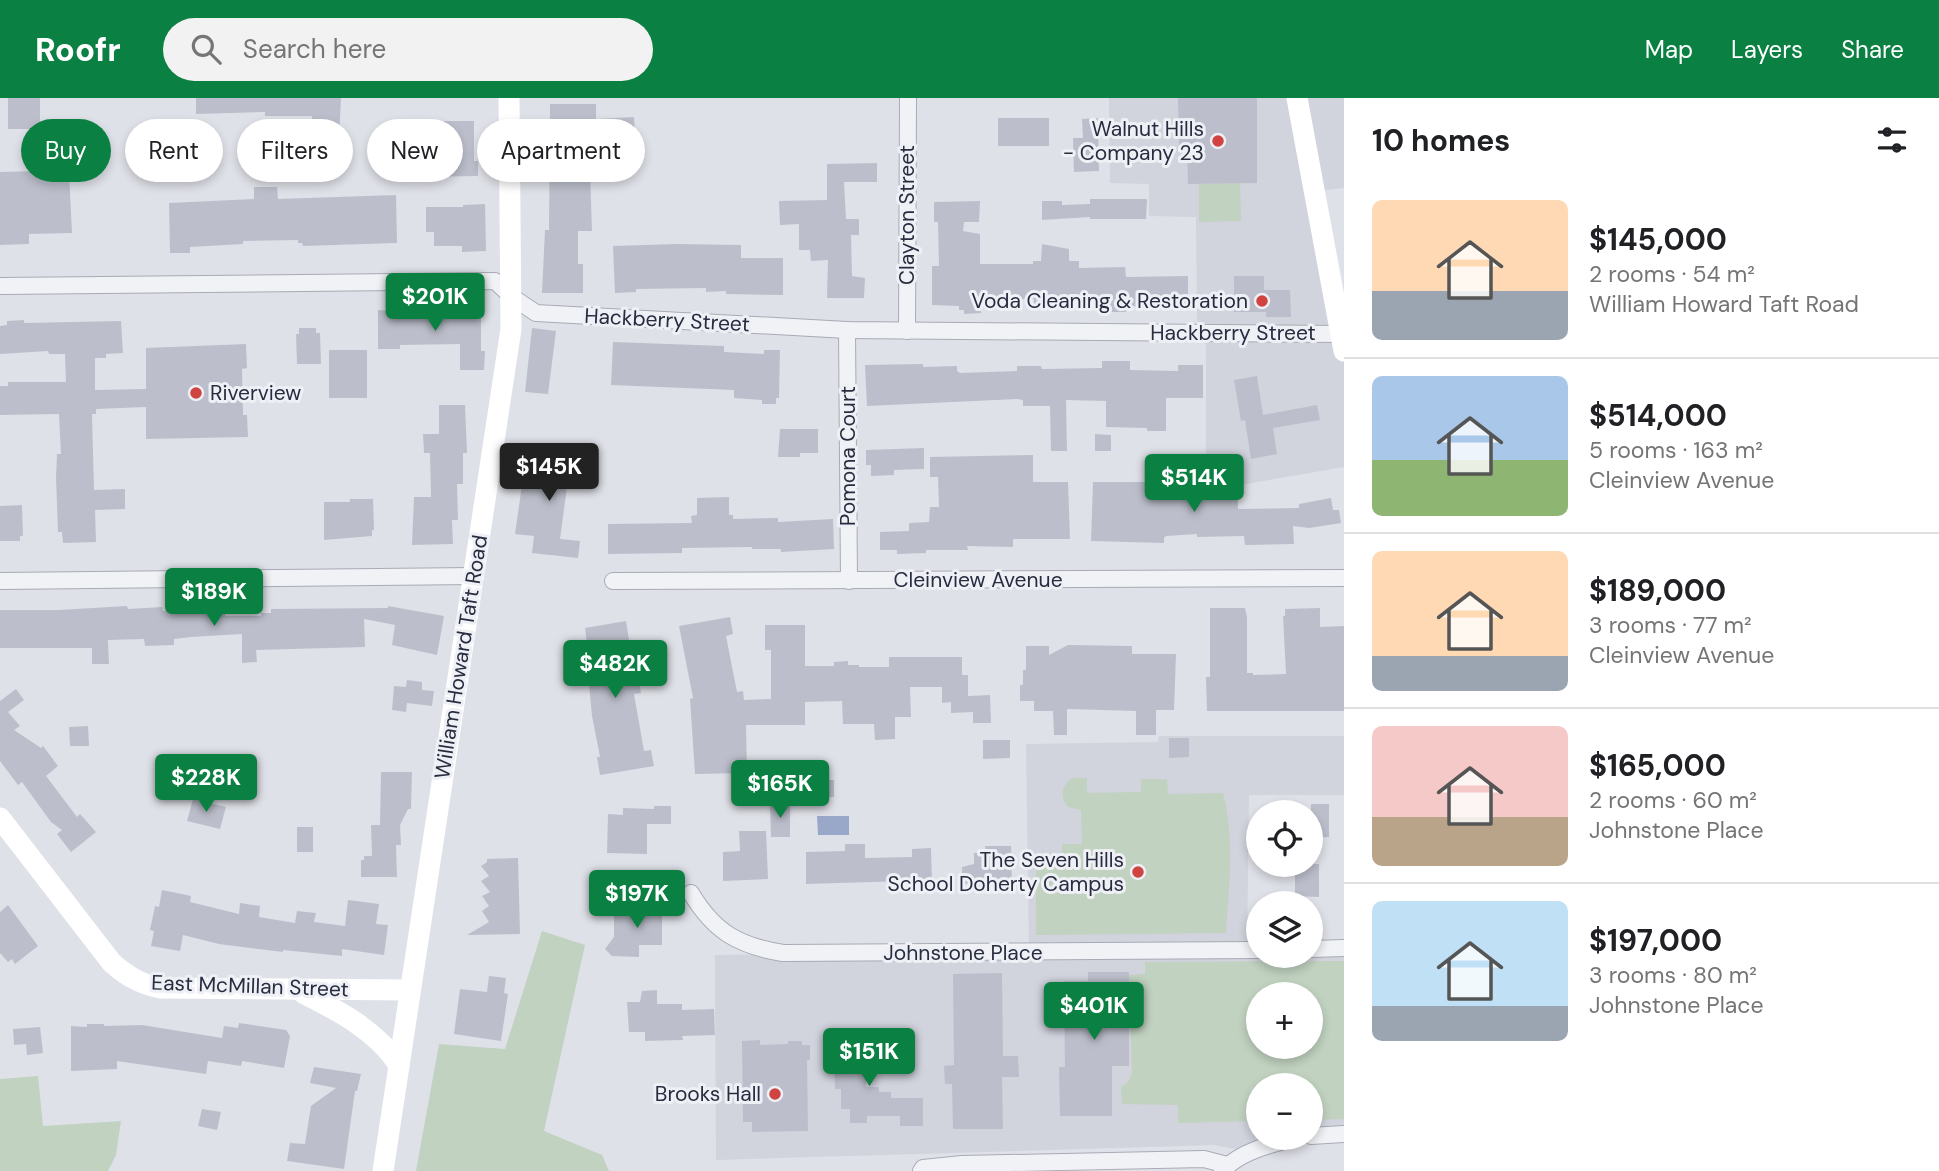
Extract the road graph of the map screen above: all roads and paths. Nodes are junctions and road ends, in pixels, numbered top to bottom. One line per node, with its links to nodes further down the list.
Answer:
1 (509, 98): 5 (street, William Howard Taft Road)
2 (908, 98): 7 (street, Clayton Street)
3 (1297, 98): 8 (street)
4 (0, 286): 5 (street, Hackberry Street)
5 (512, 297): 6 (street, Hackberry Street); 9 (street, William Howard Taft Road)
6 (847, 330): 7 (street, Hackberry Street); 13 (street, Pomona Court)
7 (907, 331): 8 (street, Hackberry Street)
8 (1343, 339)
9 (474, 576): 11 (street); 20 (street, William Howard Taft Road)
10 (1344, 578): 13 (street, Cleinview Avenue)
11 (0, 581)
12 (613, 581): 13 (street, Cleinview Avenue)
13 (849, 581)
14 (0, 818): 19 (street, East McMillan Street)
15 (691, 893): 18 (street, Johnstone Place)
16 (1344, 948): 17 (street)
17 (1323, 949)
18 (1246, 950)
19 (298, 990): 20 (street, East McMillan Street); 21 (street)
20 (410, 990): 21 (street, William Howard Taft Road)
21 (399, 1065): 26 (street, William Howard Taft Road)
22 (1344, 1134): 23 (street)
23 (1323, 1135)
24 (1258, 1150): 25 (street)
25 (1224, 1168): 27 (street)
26 (383, 1171)
27 (921, 1171)

